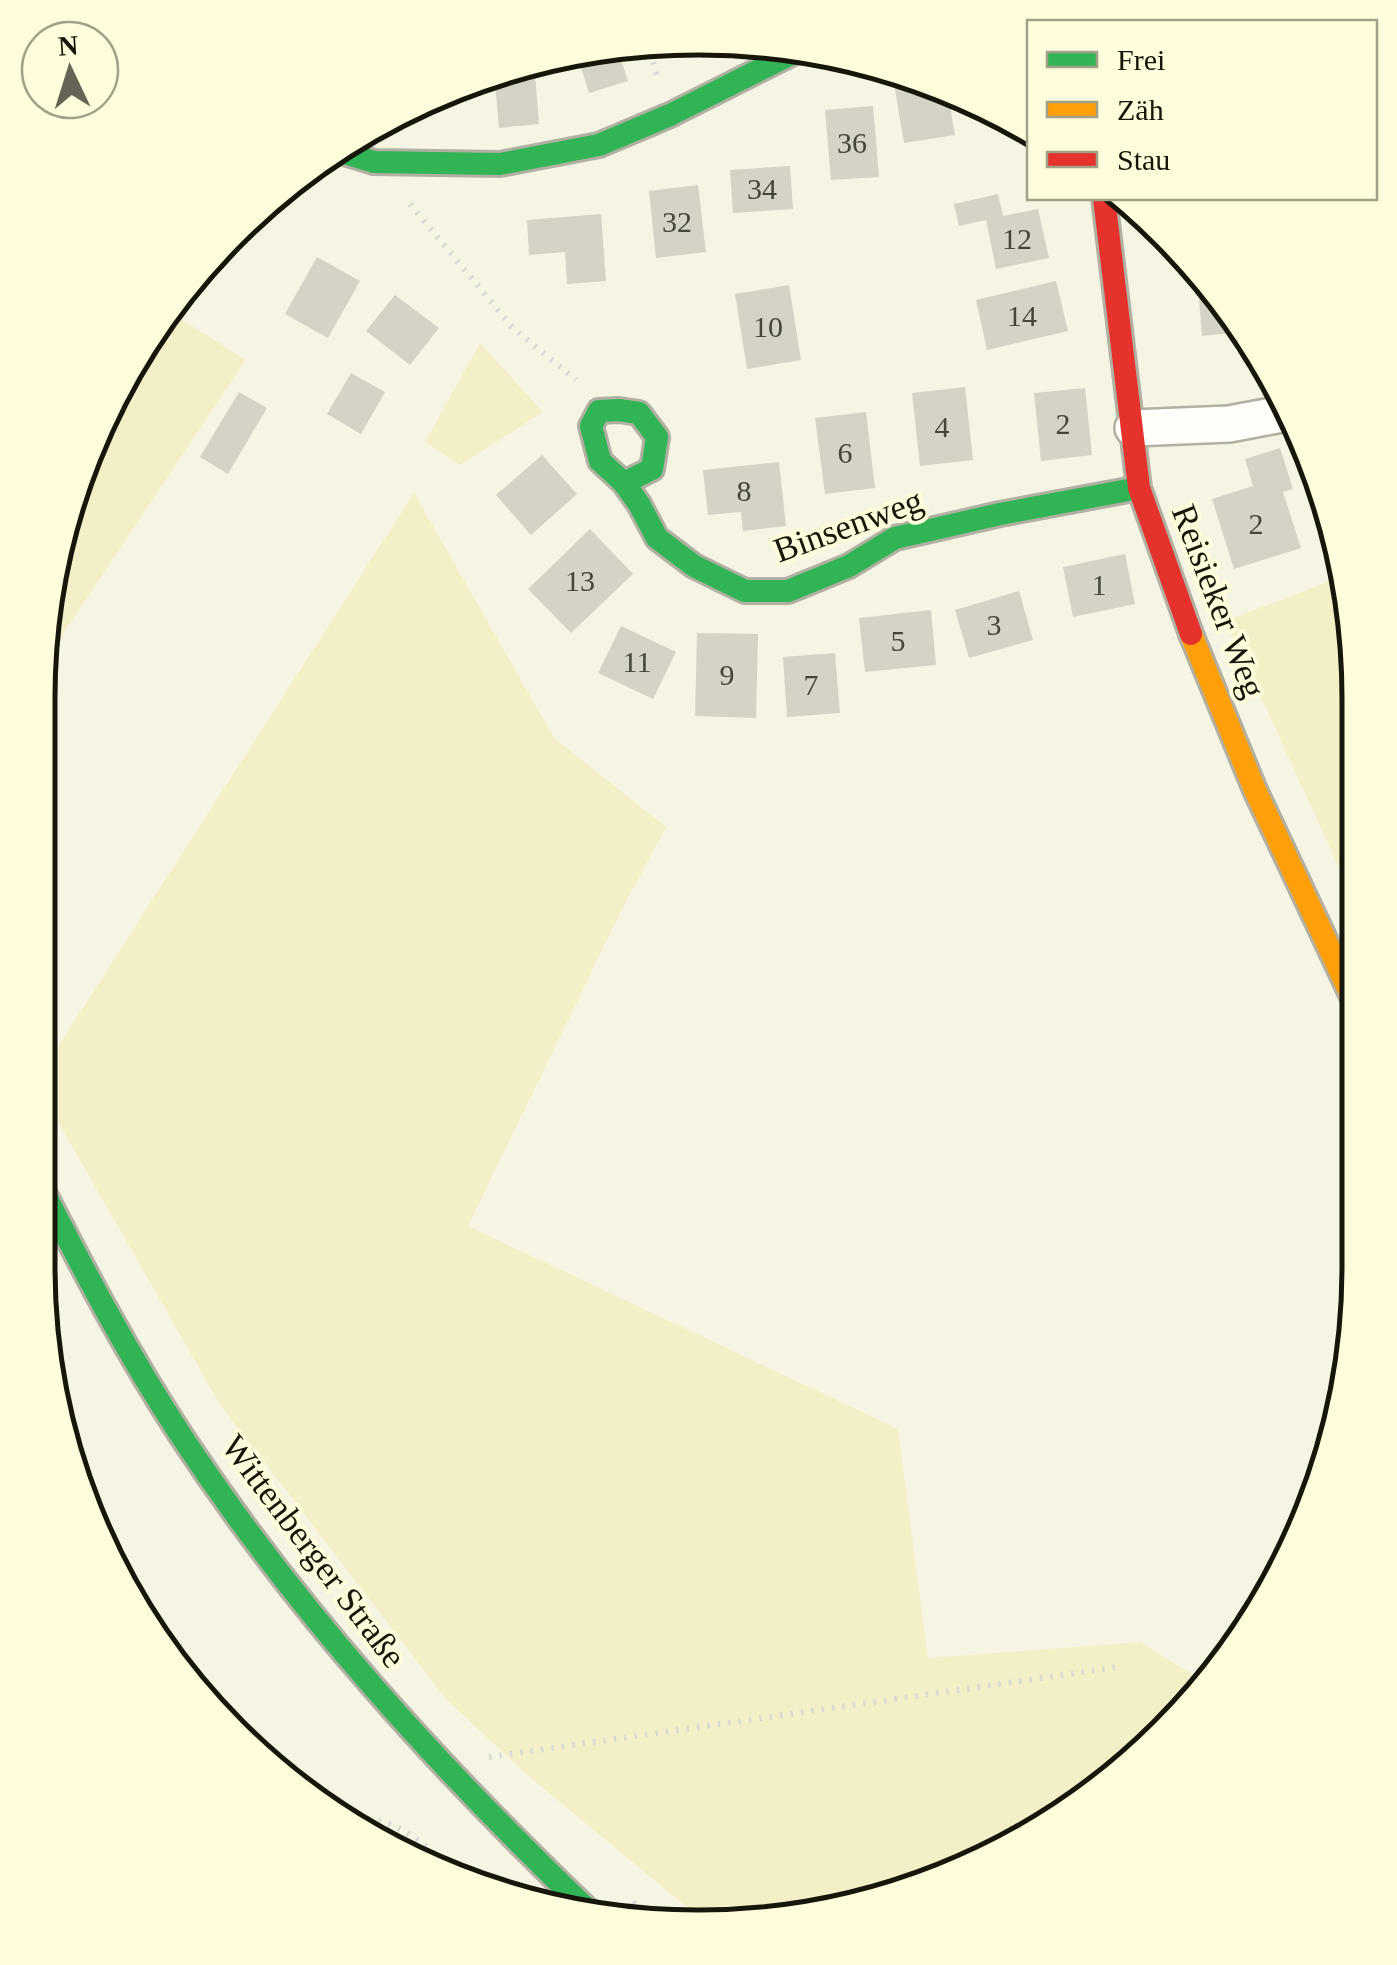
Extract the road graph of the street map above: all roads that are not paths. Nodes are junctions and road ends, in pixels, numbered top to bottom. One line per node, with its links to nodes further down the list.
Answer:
1 (778, 61): 2 (street)
2 (353, 156)
3 (1104, 200): 5 (street, Reisieker Weg)
4 (1276, 415): 5 (street)
5 (1133, 428): 7 (street, Reisieker Weg)
6 (624, 483): 6 (street, Binsenweg); 7 (street, Binsenweg)
7 (1139, 488): 8 (street, Reisieker Weg)
8 (1342, 975)
9 (55, 1214): 10 (street, Wittenberger Straße)
10 (575, 1898)

